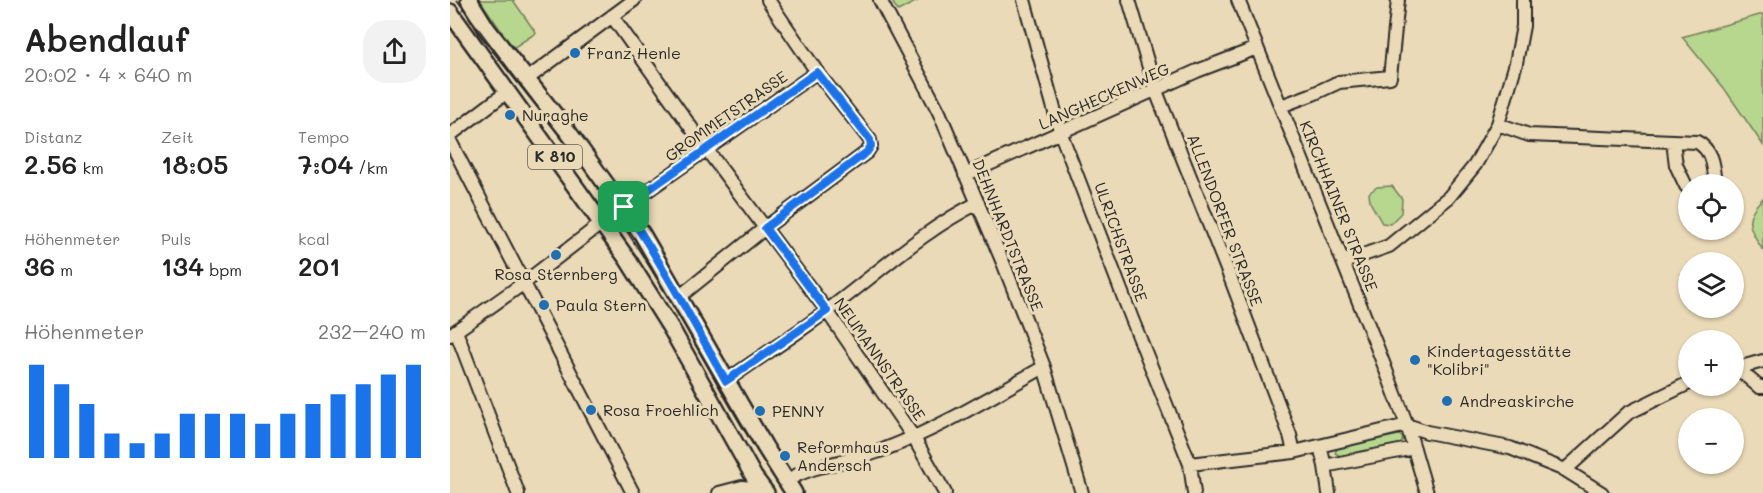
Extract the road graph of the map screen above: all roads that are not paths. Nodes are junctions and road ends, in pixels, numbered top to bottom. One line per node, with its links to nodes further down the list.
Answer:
1 (470, 0): 14 (main road, K 810)
2 (634, 0): 11 (street)
3 (768, 0): 13 (street)
4 (880, 0): 26 (street, DEHNHARDTSTRASSE)
5 (1024, 0): 19 (street, ULRICHSTRASSE)
6 (1129, 0): 15 (street, ALLENDORFER STRASSE)
7 (1238, 0): 12 (street, KIRCHHAINER STRASSE)
8 (1398, 0): 17 (street)
9 (1523, 0): 18 (street)
10 (450, 12): 16 (main road, K 810)
11 (612, 16): 14 (street); 23 (street, NEUMANNSTRASSE)
12 (1257, 48): 15 (street, LANGHECKENWEG); 17 (street, KIRCHHAINER STRASSE)
13 (817, 72): 23 (street, GROMMETSTRASSE); 30 (street)
14 (523, 74): 16 (main road); 28 (main road, K 810)
15 (1156, 91): 19 (street, LANGHECKENWEG); 47 (street, ALLENDORFER STRASSE)
16 (512, 98): 20 (street); 29 (main road, K 810)
17 (1281, 106): 31 (street, KIRCHHAINER STRASSE)
18 (1498, 124): 22 (street); 31 (street)
19 (1061, 134): 26 (street, LANGHECKENWEG); 49 (street, ULRICHSTRASSE)
20 (450, 135)
21 (450, 141): 32 (street)
22 (1673, 142): 24 (street); 25 (street)
23 (707, 150): 28 (street, GROMMETSTRASSE); 30 (street, NEUMANNSTRASSE)
24 (1680, 174)
25 (1714, 174)
26 (965, 175): 27 (street, DEHNHARDTSTRASSE)
27 (978, 203): 34 (street); 38 (street, DEHNHARDTSTRASSE)
28 (624, 207): 33 (main road, K 810)
29 (602, 223): 32 (street); 48 (main road, K 810)
30 (765, 228): 33 (street); 34 (street, NEUMANNSTRASSE)
31 (1343, 262): 43 (street, KIRCHHAINER STRASSE)
32 (524, 283): 35 (street); 56 (street)
33 (679, 297): 40 (main road, K 810)
34 (827, 311): 40 (street); 44 (street, NEUMANNSTRASSE)
35 (453, 333): 55 (street)
36 (1763, 361): 37 (street)
37 (1744, 366)
38 (1044, 367): 44 (street); 58 (street, DEHNHARDTSTRASSE)
39 (1744, 376): 41 (street)
40 (726, 381): 52 (main road, K 810)
41 (1763, 387)
42 (1678, 388): 51 (street)
43 (1407, 425): 45 (street); 46 (street, KIRCHHAINER STRASSE); 51 (street)
44 (914, 438): 52 (street); 57 (street, NEUMANNSTRASSE)
45 (1320, 446): 47 (street); 50 (street)
46 (1414, 448): 50 (street); 61 (street, KIRCHHAINER STRASSE)
47 (1294, 452): 49 (street)
48 (746, 463): 53 (street); 54 (main road, K 810)
49 (1190, 464): 59 (street, ULRICHSTRASSE)
50 (1325, 466): 60 (street)
51 (1565, 470): 62 (street)
52 (790, 487)
53 (726, 491): 54 (street)
54 (764, 491)
55 (518, 493)
56 (633, 493)
57 (945, 493)
58 (1082, 493)
59 (1194, 493)
60 (1329, 493)
61 (1427, 493)
62 (1602, 493)

